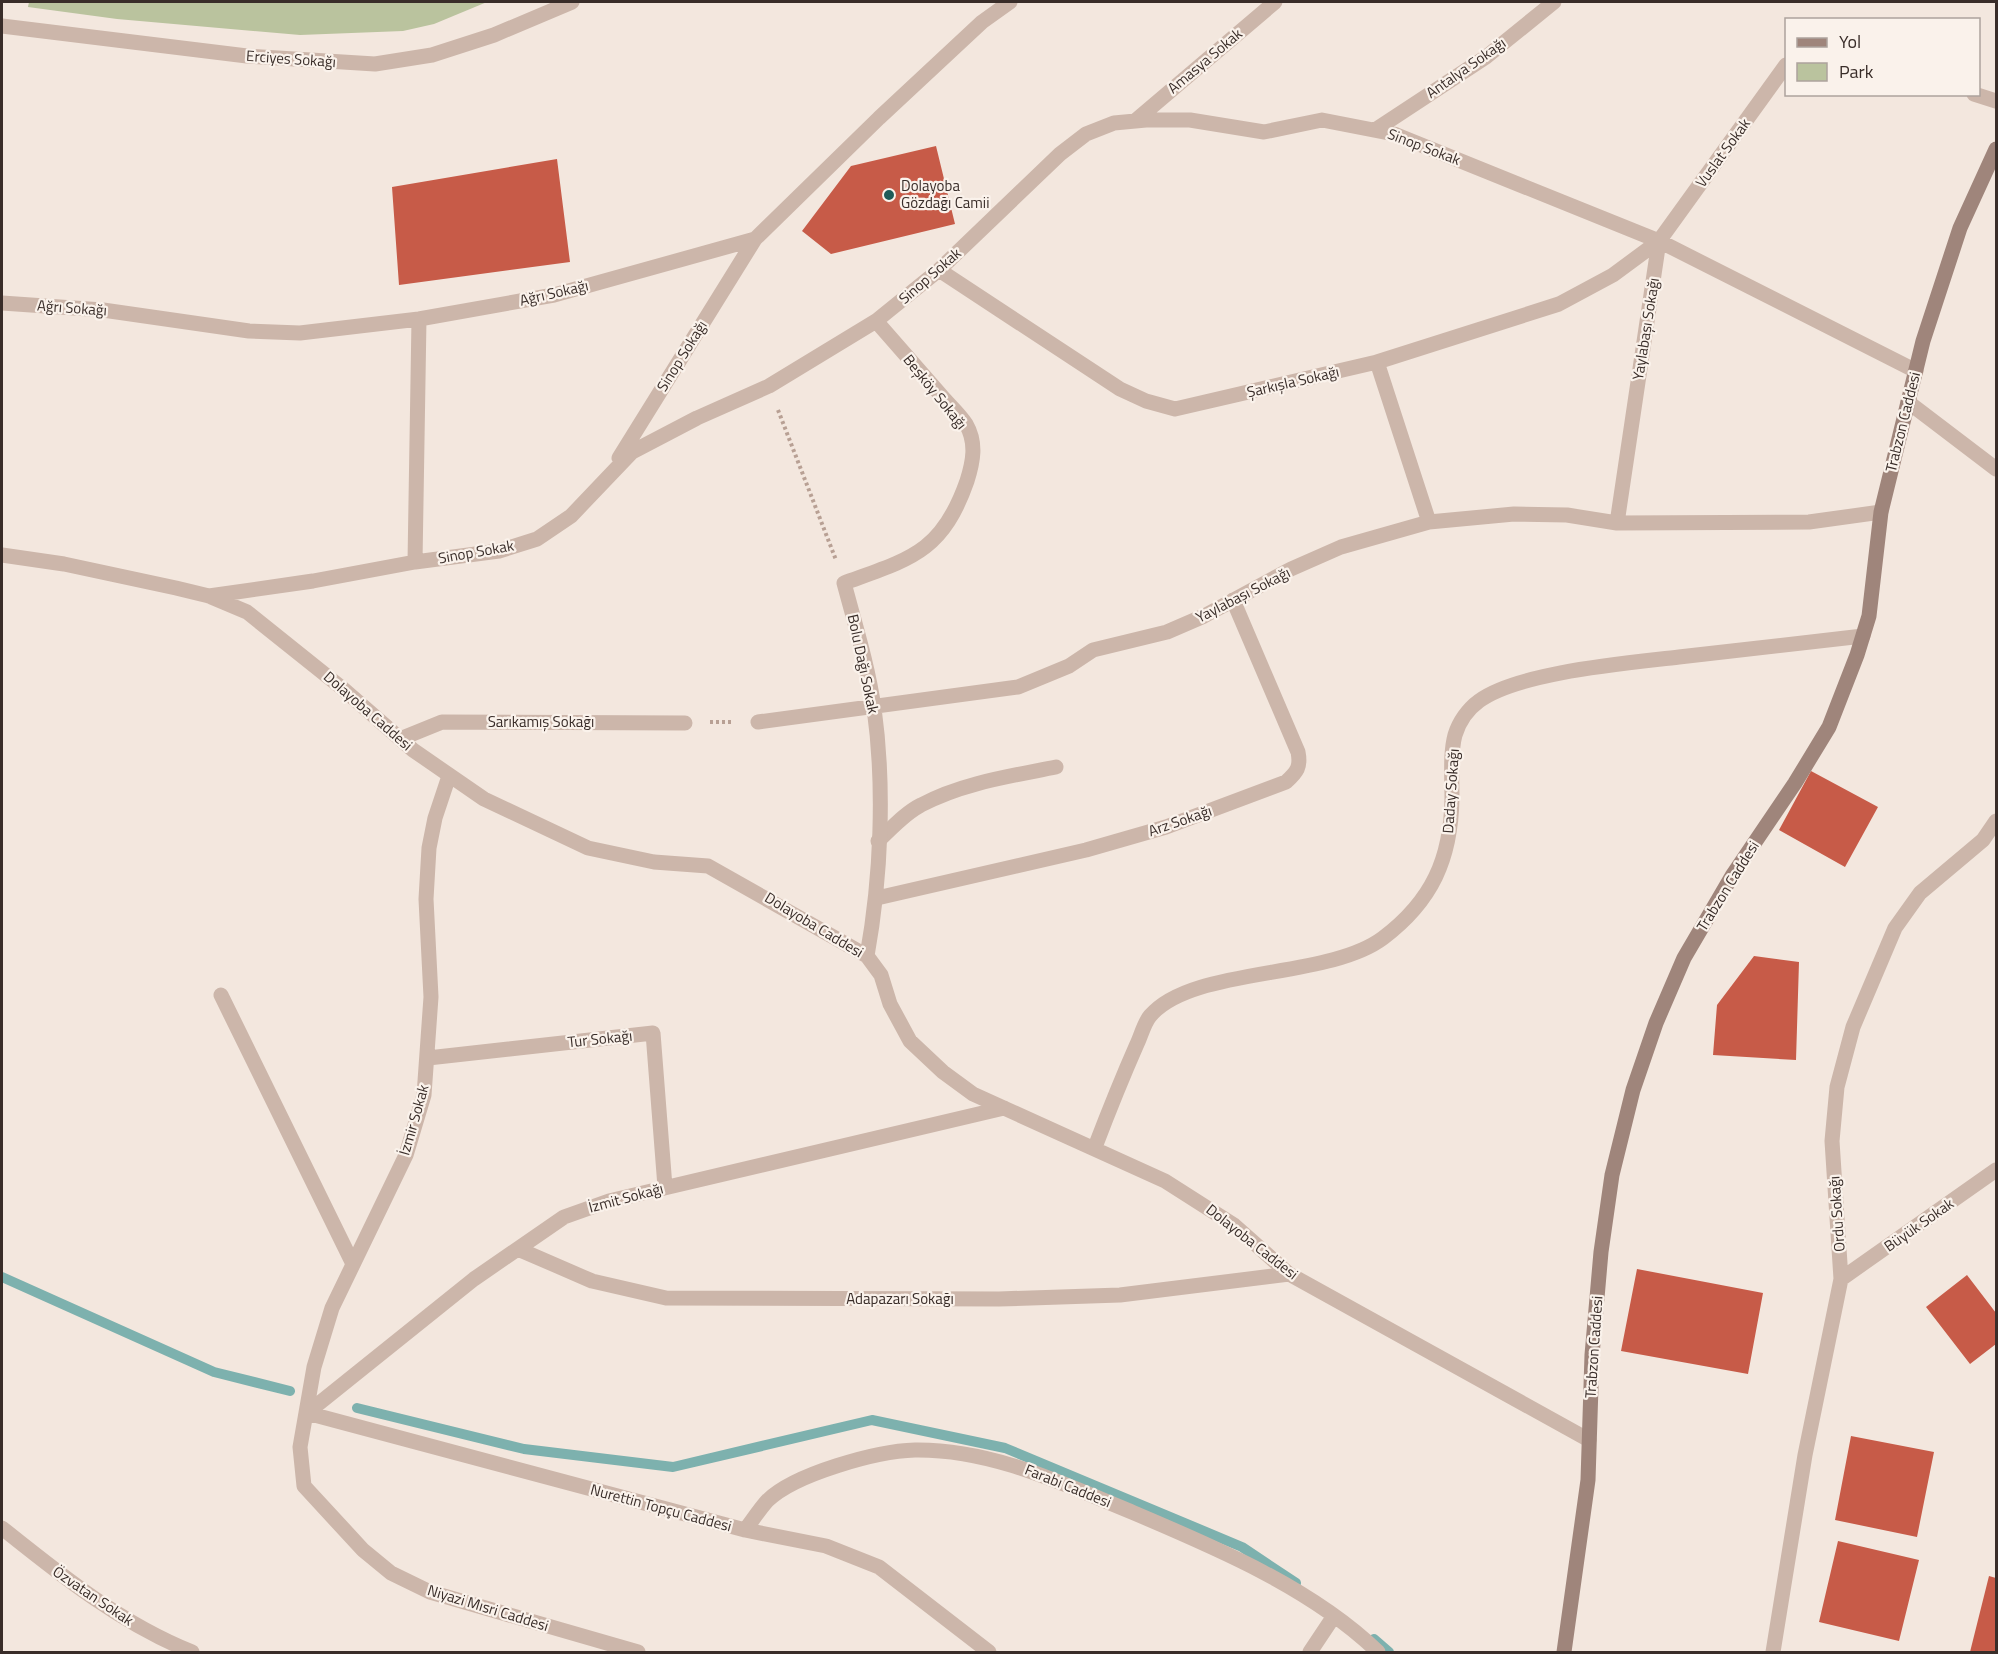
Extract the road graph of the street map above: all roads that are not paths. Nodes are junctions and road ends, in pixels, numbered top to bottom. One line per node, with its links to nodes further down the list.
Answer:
1 (572, 2): 5 (street, Erciyes Sokağı)
2 (1010, 2): 12 (street, Ağrı Sokağı)
3 (1275, 2): 9 (street, Amasya Sokak)
4 (1554, 2): 10 (street, Antalya Sokağı)
5 (2, 27)
6 (1785, 66): 13 (street, Vuslat Sokak)
7 (1980, 96): 8 (street)
8 (1996, 101)
9 (1135, 121): 10 (street, Sinop Sokak); 14 (street, Sinop Sokak)
10 (1376, 130): 13 (street, Sinop Sokak)
11 (1996, 148): 19 (street, Trabzon Caddesi)
12 (755, 239): 16 (street, Ağrı Sokağı); 22 (street, Sinop Sokağı)
13 (1659, 241): 18 (street, Şarkışla Sokağı); 19 (street, Sinop Sokak); 25 (street, Yaylabaşı Sokağı)
14 (939, 270): 17 (street, Sinop Sokak); 18 (street, Şarkışla Sokağı)
15 (2, 303): 16 (street, Ağrı Sokağı)
16 (419, 319): 27 (street)
17 (876, 321): 22 (street, Sinop Sokak); 28 (street, Beşköy Sokağı)
18 (1377, 362): 24 (street)
19 (1916, 371): 20 (street, Trabzon Caddesi)
20 (1908, 402): 21 (street); 23 (street, Trabzon Caddesi)
21 (1996, 469)
22 (609, 474): 27 (street, Sinop Sokak)
23 (1881, 512): 25 (street, Yaylabaşı Sokağı); 31 (street, Trabzon Caddesi)
24 (1429, 522): 25 (street, Yaylabaşı Sokağı); 30 (street, Yaylabaşı Sokağı)
25 (1617, 523)
26 (2, 555): 29 (street, Dolayoba Caddesi)
27 (415, 562): 29 (street, Sinop Sokak)
28 (844, 583): 32 (street, Bolu Dağı Sokak)
29 (209, 596): 35 (street, Dolayoba Caddesi)
30 (1233, 600): 32 (street, Yaylabaşı Sokağı); 41 (street, Arz Sokağı)
31 (1863, 636): 46 (street, Daday Sokağı); 54 (street, Trabzon Caddesi)
32 (874, 707): 33 (street, Yaylabaşı Sokağı); 39 (street, Bolu Dağı Sokak)
33 (758, 722)
34 (685, 723): 35 (street, Sarıkamış Sokağı)
35 (400, 739): 37 (street, Dolayoba Caddesi)
36 (1056, 767): 39 (street)
37 (449, 776): 42 (street, Dolayoba Caddesi); 44 (street, İzmir Sokak)
38 (1996, 821): 40 (street, Ordu Sokağı)
39 (878, 841): 41 (street, Bolu Dağı Sokak)
40 (1990, 841): 52 (street, Ordu Sokağı)
41 (877, 898): 42 (street, Bolu Dağı Sokak)
42 (867, 956): 45 (street, Dolayoba Caddesi)
43 (221, 995): 50 (street)
44 (428, 1058): 48 (street, Tur Sokağı); 50 (street, İzmir Sokak)
45 (1004, 1108): 46 (street, Dolayoba Caddesi); 48 (street, İzmit Sokağı)
46 (1095, 1147): 51 (street, Dolayoba Caddesi)
47 (1996, 1170): 52 (street, Büyük Sokak)
48 (665, 1187): 49 (street, İzmit Sokağı)
49 (518, 1249): 51 (street, Adapazarı Sokağı); 53 (street, İzmit Sokağı)
50 (352, 1262): 53 (street, İzmir Sokak)
51 (1289, 1274): 54 (street, Dolayoba Caddesi)
52 (1841, 1279): 64 (street, Ordu Sokağı)
53 (307, 1413): 55 (street, Nurettin Topçu Caddesi); 59 (street, Niyazi Mısri Caddesi)
54 (1589, 1440): 63 (street, Trabzon Caddesi)
55 (745, 1530): 57 (street, Farabi Caddesi); 60 (street, Nurettin Topçu Caddesi)
56 (3, 1531): 58 (street, Özvatan Sokak)
57 (1334, 1616): 61 (street); 62 (street, Farabi Caddesi)
58 (192, 1653)
59 (638, 1653)
60 (989, 1653)
61 (1310, 1653)
62 (1378, 1653)
63 (1564, 1653)
64 (1773, 1653)

